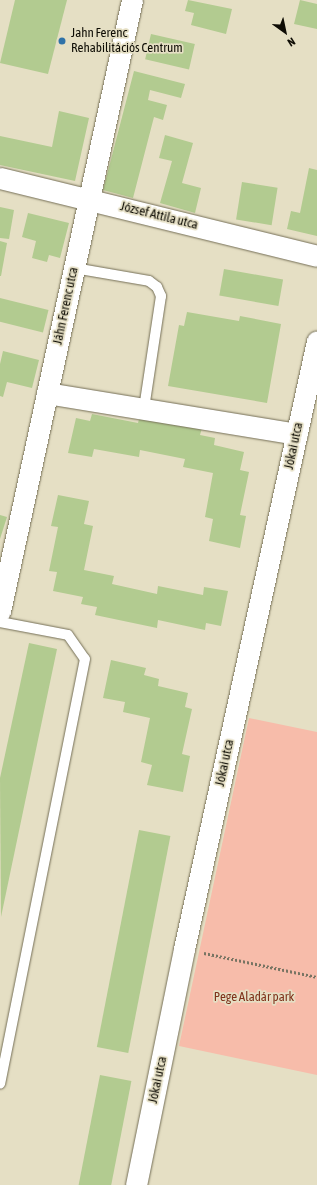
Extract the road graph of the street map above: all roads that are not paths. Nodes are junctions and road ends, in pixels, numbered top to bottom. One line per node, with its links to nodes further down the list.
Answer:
1 (132, 0): 3 (street, Jáhn Ferenc utca)
2 (0, 178): 3 (street, József Attila utca)
3 (88, 199): 4 (street, József Attila utca); 5 (street, Jáhn Ferenc utca)
4 (317, 256)
5 (74, 268): 7 (street, Jáhn Ferenc utca); 8 (lane)
6 (317, 341): 9 (street, Jókai utca)
7 (47, 393): 8 (street); 10 (street, Jáhn Ferenc utca)
8 (144, 409): 9 (street)
9 (297, 434): 13 (street, Jókai utca)
10 (0, 611)
11 (0, 622): 12 (lane)
12 (0, 1084)
13 (136, 1185)

